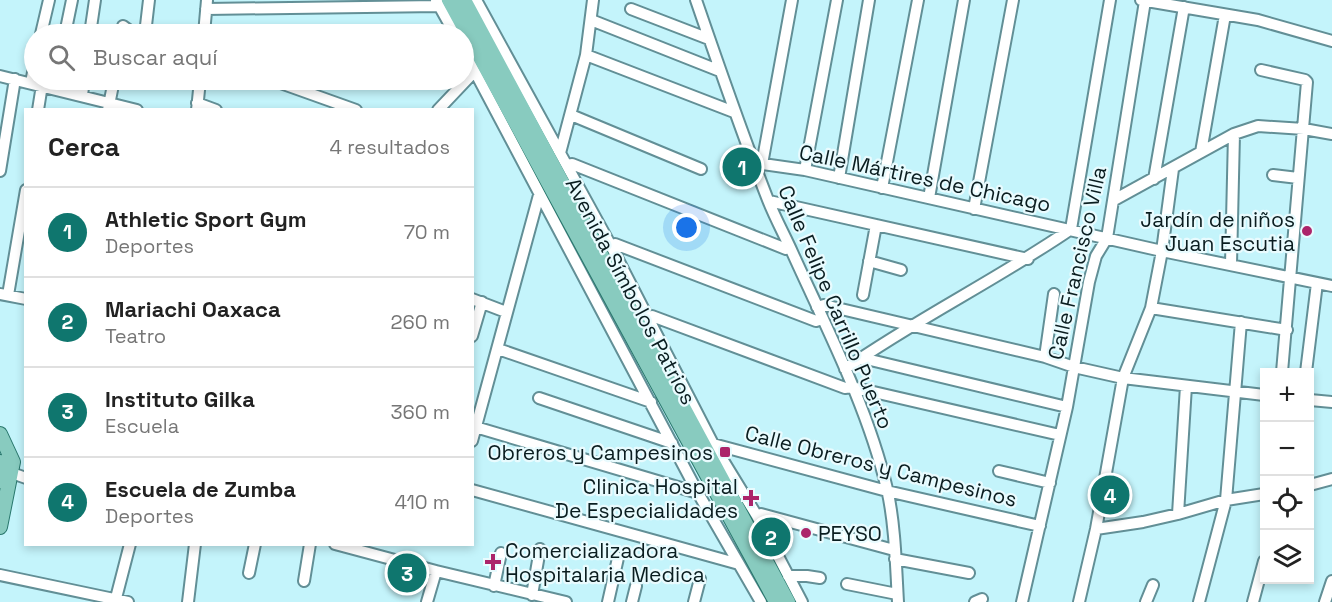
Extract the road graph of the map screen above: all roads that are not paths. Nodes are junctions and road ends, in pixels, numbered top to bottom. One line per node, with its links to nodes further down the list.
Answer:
1 (49, 0): 23 (street)
2 (72, 0): 24 (street)
3 (95, 0): 25 (street)
4 (148, 0): 26 (street)
5 (464, 0): 178 (main road, Avenida Símbolos Patrios)
6 (476, 0): 59 (street, Avenida Símbolos Patrios)
7 (593, 0): 22 (street)
8 (696, 0): 30 (street, Calle Felipe Carrillo Puerto)
9 (792, 0): 60 (street)
10 (837, 0): 64 (street)
11 (869, 0): 67 (street)
12 (918, 0): 70 (street)
13 (964, 0): 72 (street)
14 (1013, 0): 76 (street)
15 (1110, 0): 78 (street)
16 (1143, 0): 19 (street); 75 (street, Calle Francisco Villa)
17 (442, 2): 18 (street); 28 (street); 29 (main road, Avenida Símbolos Patrios)
18 (206, 4): 27 (street)
19 (1179, 4): 21 (street); 69 (street)
20 (631, 9): 30 (street)
21 (1225, 15): 31 (street); 58 (street)
22 (591, 20): 32 (street); 35 (street)
23 (43, 24)
24 (67, 24)
25 (91, 24)
26 (147, 24)
27 (205, 24)
28 (451, 24)
29 (454, 24)
30 (709, 39): 35 (street, Calle Felipe Carrillo Puerto)
31 (1330, 39)
32 (586, 55): 53 (street); 54 (street)
33 (474, 59): 177 (main road, Avenida Símbolos Patrios)
34 (1261, 70): 55 (street)
35 (720, 71): 53 (street, Calle Felipe Carrillo Puerto)
36 (0, 76): 37 (street)
37 (15, 79): 38 (street); 65 (street)
38 (24, 81)
39 (474, 85): 71 (street, Avenida Símbolos Patrios)
40 (37, 90): 50 (street)
41 (70, 90): 47 (street)
42 (83, 90): 47 (street)
43 (112, 90): 48 (street)
44 (199, 90): 49 (street)
45 (300, 90): 51 (street)
46 (455, 90): 52 (street)
47 (82, 95): 48 (street)
48 (109, 106)
49 (197, 106)
50 (38, 108)
51 (350, 108)
52 (440, 108)
53 (734, 112): 60 (street, Calle Felipe Carrillo Puerto)
54 (571, 115): 59 (street); 63 (street)
55 (1304, 129): 56 (street); 57 (street); 68 (street)
56 (1234, 134): 58 (street); 85 (street)
57 (1332, 134)
58 (1201, 152): 62 (street)
59 (560, 153): 61 (street, Avenida Símbolos Patrios)
60 (759, 164): 64 (street, Calle Mártires de Chicago); 74 (street, Calle Felipe Carrillo Puerto)
61 (567, 166): 80 (street, Avenida Símbolos Patrios); 81 (street)
62 (1173, 168): 69 (street); 82 (street)
63 (701, 169)
64 (805, 170): 67 (street, Calle Mártires de Chicago)
65 (0, 171)
66 (1273, 175): 68 (street)
67 (838, 178): 70 (street, Calle Mártires de Chicago)
68 (1298, 178): 87 (street)
69 (1154, 179): 75 (street)
70 (882, 188): 72 (street, Calle Mártires de Chicago)
71 (539, 195): 97 (street); 118 (street, Avenida Símbolos Patrios)
72 (929, 198): 76 (street, Calle Mártires de Chicago)
73 (24, 200): 91 (street)
74 (769, 201): 77 (street); 81 (street, Calle Felipe Carrillo Puerto)
75 (1114, 201): 79 (street, Calle Francisco Villa)
76 (974, 209): 78 (street, Calle Mártires de Chicago)
77 (876, 225): 83 (street); 84 (street)
78 (1071, 229): 79 (street, Calle Mártires de Chicago); 83 (street)
79 (1107, 238): 82 (street, Calle Mártires de Chicago); 107 (street, Calle Francisco Villa)
80 (611, 246): 98 (street, Avenida Símbolos Patrios); 99 (street)
81 (790, 248): 95 (street, Calle Felipe Carrillo Puerto)
82 (1162, 251): 85 (street, Calle Mártires de Chicago); 96 (street)
83 (1028, 259): 102 (street)
84 (869, 261): 86 (street); 92 (street)
85 (1231, 264): 87 (street, Calle Mártires de Chicago)
86 (901, 270)
87 (1291, 278): 88 (street, Calle Mártires de Chicago); 103 (street)
88 (1317, 283): 89 (street, Calle Mártires de Chicago); 109 (street)
89 (1332, 286)
90 (1054, 294): 105 (street)
91 (4, 295): 93 (street)
92 (862, 295)
93 (24, 299)
94 (477, 300): 97 (street); 100 (street)
95 (817, 307): 99 (street, Calle Felipe Carrillo Puerto); 102 (street)
96 (1151, 308): 101 (street); 111 (street)
97 (506, 312): 104 (street)
98 (648, 318): 113 (street); 125 (street, Avenida Símbolos Patrios)
99 (822, 319): 110 (street, Calle Felipe Carrillo Puerto)
100 (474, 322)
101 (1241, 322): 103 (street); 114 (street)
102 (911, 327): 105 (street); 106 (street)
103 (1287, 330): 108 (street)
104 (498, 349): 118 (street); 121 (street)
105 (1045, 357): 107 (street)
106 (862, 358): 110 (street); 120 (street)
107 (1074, 367): 111 (street); 120 (street, Calle Francisco Villa)
108 (1282, 368)
109 (1306, 368)
110 (845, 369): 113 (street, Calle Felipe Carrillo Puerto)
111 (1124, 378): 112 (street); 141 (street)
112 (1186, 386): 114 (street); 137 (street)
113 (852, 387): 123 (street); 133 (street, Calle Felipe Carrillo Puerto)
114 (1234, 391): 115 (street); 136 (street)
115 (1260, 394)
116 (539, 398): 124 (street)
117 (1314, 400): 119 (street)
118 (651, 402): 124 (street, Avenida Símbolos Patrios)
119 (1332, 402)
120 (1067, 407): 123 (street, Calle Francisco Villa)
121 (474, 427): 134 (street)
122 (0, 434): 126 (main road)
123 (1060, 435): 130 (street, Calle Francisco Villa)
124 (672, 443): 134 (street, Avenida Símbolos Patrios)
125 (713, 444): 133 (street, Calle Obreros y Campesinos); 138 (street, Avenida Símbolos Patrios)
126 (6, 468): 128 (street); 139 (main road)
127 (999, 471): 130 (street)
128 (24, 477)
129 (1332, 479): 131 (street)
130 (1050, 483): 140 (street, Calle Francisco Villa)
131 (1314, 484)
132 (474, 491): 151 (street)
133 (887, 491): 140 (street, Calle Obreros y Campesinos); 149 (street, Calle Felipe Carrillo Puerto)
134 (698, 493): 151 (street, Avenida Símbolos Patrios)
135 (1260, 495): 136 (street)
136 (1226, 500): 137 (street); 183 (street)
137 (1178, 514): 141 (street)
138 (757, 516): 149 (street); 156 (street, Avenida Símbolos Patrios)
139 (0, 526)
140 (1040, 526): 180 (street, Calle Francisco Villa)
141 (1096, 529): 181 (street)
142 (129, 546): 168 (street)
143 (195, 546): 170 (street)
144 (255, 546): 153 (street)
145 (310, 546): 160 (street)
146 (342, 546): 152 (street)
147 (540, 549): 166 (street)
148 (501, 553): 164 (street)
149 (895, 554): 154 (street); 167 (street, Calle Felipe Carrillo Puerto)
150 (618, 558): 173 (street)
151 (739, 564): 176 (street, Avenida Símbolos Patrios)
152 (436, 572): 164 (street); 171 (street)
153 (249, 573)
154 (969, 573)
155 (0, 575): 168 (street)
156 (788, 576): 158 (street); 179 (street, Avenida Símbolos Patrios)
157 (1260, 576): 184 (street)
158 (820, 578)
159 (700, 579): 175 (street)
160 (304, 581)
161 (1332, 581): 185 (street)
162 (848, 584): 167 (street)
163 (1152, 585): 182 (street)
164 (494, 586): 166 (street)
165 (636, 586): 174 (street)
166 (532, 595): 172 (street)
167 (897, 598)
168 (115, 601): 169 (street)
169 (128, 602)
170 (188, 602)
171 (427, 602)
172 (566, 602)
173 (608, 602)
174 (632, 602)
175 (694, 602)
176 (761, 602)
177 (776, 602)
178 (788, 602)
179 (802, 602)
180 (1022, 602)
181 (1079, 602)
182 (1146, 602)
183 (1199, 602)
184 (1253, 602)
185 (1325, 602)

